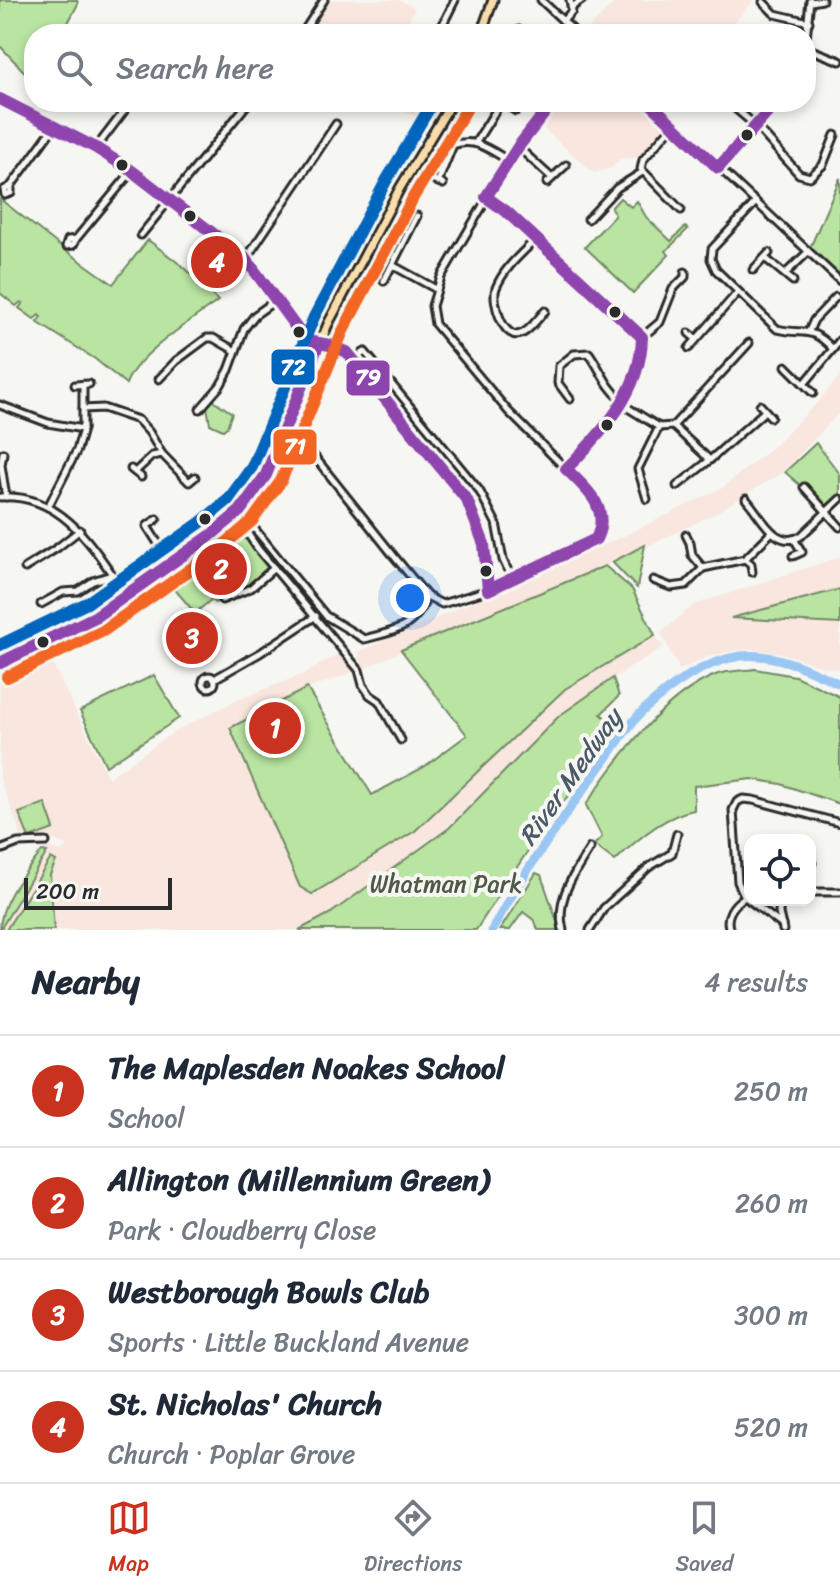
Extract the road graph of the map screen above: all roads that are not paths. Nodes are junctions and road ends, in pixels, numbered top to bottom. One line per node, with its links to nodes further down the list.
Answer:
1 (324, 0): 13 (street)
2 (455, 0): 14 (street)
3 (493, 0): 15 (main road)
4 (541, 0): 11 (street)
5 (570, 0): 10 (street)
6 (582, 0): 10 (street)
7 (822, 0): 8 (street)
8 (811, 1): 12 (street)
9 (763, 2): 12 (street)
10 (572, 7): 11 (street)
11 (563, 21): 16 (street)
12 (809, 22)
13 (308, 24)
14 (443, 24)
15 (485, 24)
16 (566, 24)
17 (816, 52): 18 (street)
18 (840, 61)
19 (0, 99): 20 (street)
20 (24, 111)
21 (25, 112): 33 (street)
22 (123, 112): 37 (street)
23 (241, 112): 46 (street)
24 (446, 112): 73 (main road)
25 (495, 112): 35 (street)
26 (545, 112): 36 (street)
27 (659, 112): 31 (street)
28 (740, 112): 32 (street)
29 (768, 112): 32 (street)
30 (336, 124): 55 (street)
31 (673, 125): 40 (street); 42 (street)
32 (756, 126): 34 (street); 40 (street)
33 (54, 127): 37 (street); 44 (street)
34 (835, 135)
35 (476, 142): 38 (street); 43 (street)
36 (518, 147): 38 (street); 39 (street)
37 (96, 148): 41 (street)
38 (509, 161): 45 (street)
39 (566, 165)
40 (718, 168): 47 (street)
41 (132, 171): 46 (street); 52 (street)
42 (641, 173): 48 (street); 50 (street)
43 (438, 182)
44 (11, 186)
45 (486, 197): 53 (street); 63 (street)
46 (169, 199): 51 (street); 55 (street)
47 (756, 202): 54 (street); 64 (street)
48 (681, 210)
49 (417, 216): 56 (street)
50 (588, 219)
51 (141, 235)
52 (76, 239)
53 (536, 239): 67 (street); 70 (street)
54 (808, 252): 59 (street); 62 (street)
55 (246, 259): 66 (street)
56 (392, 265): 60 (street); 63 (street)
57 (753, 270): 59 (street)
58 (685, 272): 70 (street)
59 (785, 274): 61 (street)
60 (384, 281)
61 (793, 281)
62 (840, 281)
63 (436, 289): 103 (street)
64 (738, 292): 68 (street); 71 (street)
65 (836, 297): 68 (street)
66 (276, 300): 73 (street); 77 (street)
67 (545, 310)
68 (809, 331): 76 (street)
69 (689, 333): 71 (street)
70 (642, 337): 87 (street)
71 (696, 339): 75 (street)
72 (840, 340): 76 (street)
73 (319, 343): 79 (street); 93 (main road)
74 (749, 343): 78 (street)
75 (689, 348)
76 (833, 349): 83 (street)
77 (234, 350): 82 (street); 91 (street)
78 (736, 356): 80 (street); 95 (street)
79 (353, 359): 129 (street); 133 (street)
80 (742, 362)
81 (786, 366): 83 (street)
82 (159, 379)
83 (805, 383): 85 (street)
84 (75, 385): 90 (street)
85 (813, 393)
86 (570, 399): 87 (street)
87 (621, 402): 96 (street); 103 (street)
88 (0, 405): 97 (street)
89 (760, 405): 92 (street)
90 (83, 409): 97 (street); 101 (street)
91 (200, 409)
92 (765, 411): 94 (street); 102 (street)
93 (292, 415): 98 (street); 99 (main road)
94 (771, 417)
95 (673, 426): 96 (street); 102 (street)
96 (659, 427): 109 (street)
97 (83, 429): 112 (street)
98 (306, 446): 99 (street); 136 (street)
99 (279, 447): 114 (main road)
100 (3, 453): 108 (street)
101 (162, 454): 104 (street); 105 (street)
102 (710, 460): 106 (street)
103 (566, 469): 129 (street)
104 (141, 477)
105 (195, 477)
106 (677, 486)
107 (804, 487): 113 (street)
108 (3, 497): 112 (street)
109 (647, 499)
110 (746, 499): 118 (street)
111 (840, 499): 113 (street)
112 (48, 507): 117 (street)
113 (826, 511): 116 (street); 120 (street)
114 (237, 513): 123 (main road); 125 (street); 136 (street)
115 (157, 519): 123 (street)
116 (840, 527)
117 (80, 530): 124 (street); 128 (street)
118 (772, 532): 120 (street); 122 (street)
119 (686, 535): 126 (street)
120 (794, 539): 121 (street)
121 (793, 556)
122 (745, 559): 126 (street); 127 (street)
123 (171, 564): 135 (main road)
124 (25, 568)
125 (274, 568): 132 (street); 138 (street)
126 (703, 568): 131 (street)
127 (752, 572)
128 (112, 575): 135 (street); 137 (street)
129 (512, 579): 133 (street)
130 (653, 580): 131 (street)
131 (661, 583): 134 (street)
132 (226, 590)
133 (488, 590): 136 (street)
134 (659, 591)
135 (126, 595): 139 (main road)
136 (427, 596)
137 (41, 604)
138 (316, 616): 140 (street); 141 (street)
139 (0, 663)
140 (216, 678)
141 (401, 740)
142 (840, 823): 147 (street)
143 (677, 834): 155 (street)
144 (46, 842): 146 (street)
145 (590, 848): 154 (street)
146 (0, 850)
147 (744, 891)
148 (816, 892): 149 (street)
149 (840, 892)
150 (744, 898): 156 (street)
151 (759, 906): 153 (street)
152 (779, 906): 153 (street)
153 (783, 927)
154 (563, 930)
155 (590, 930)
156 (730, 930)

